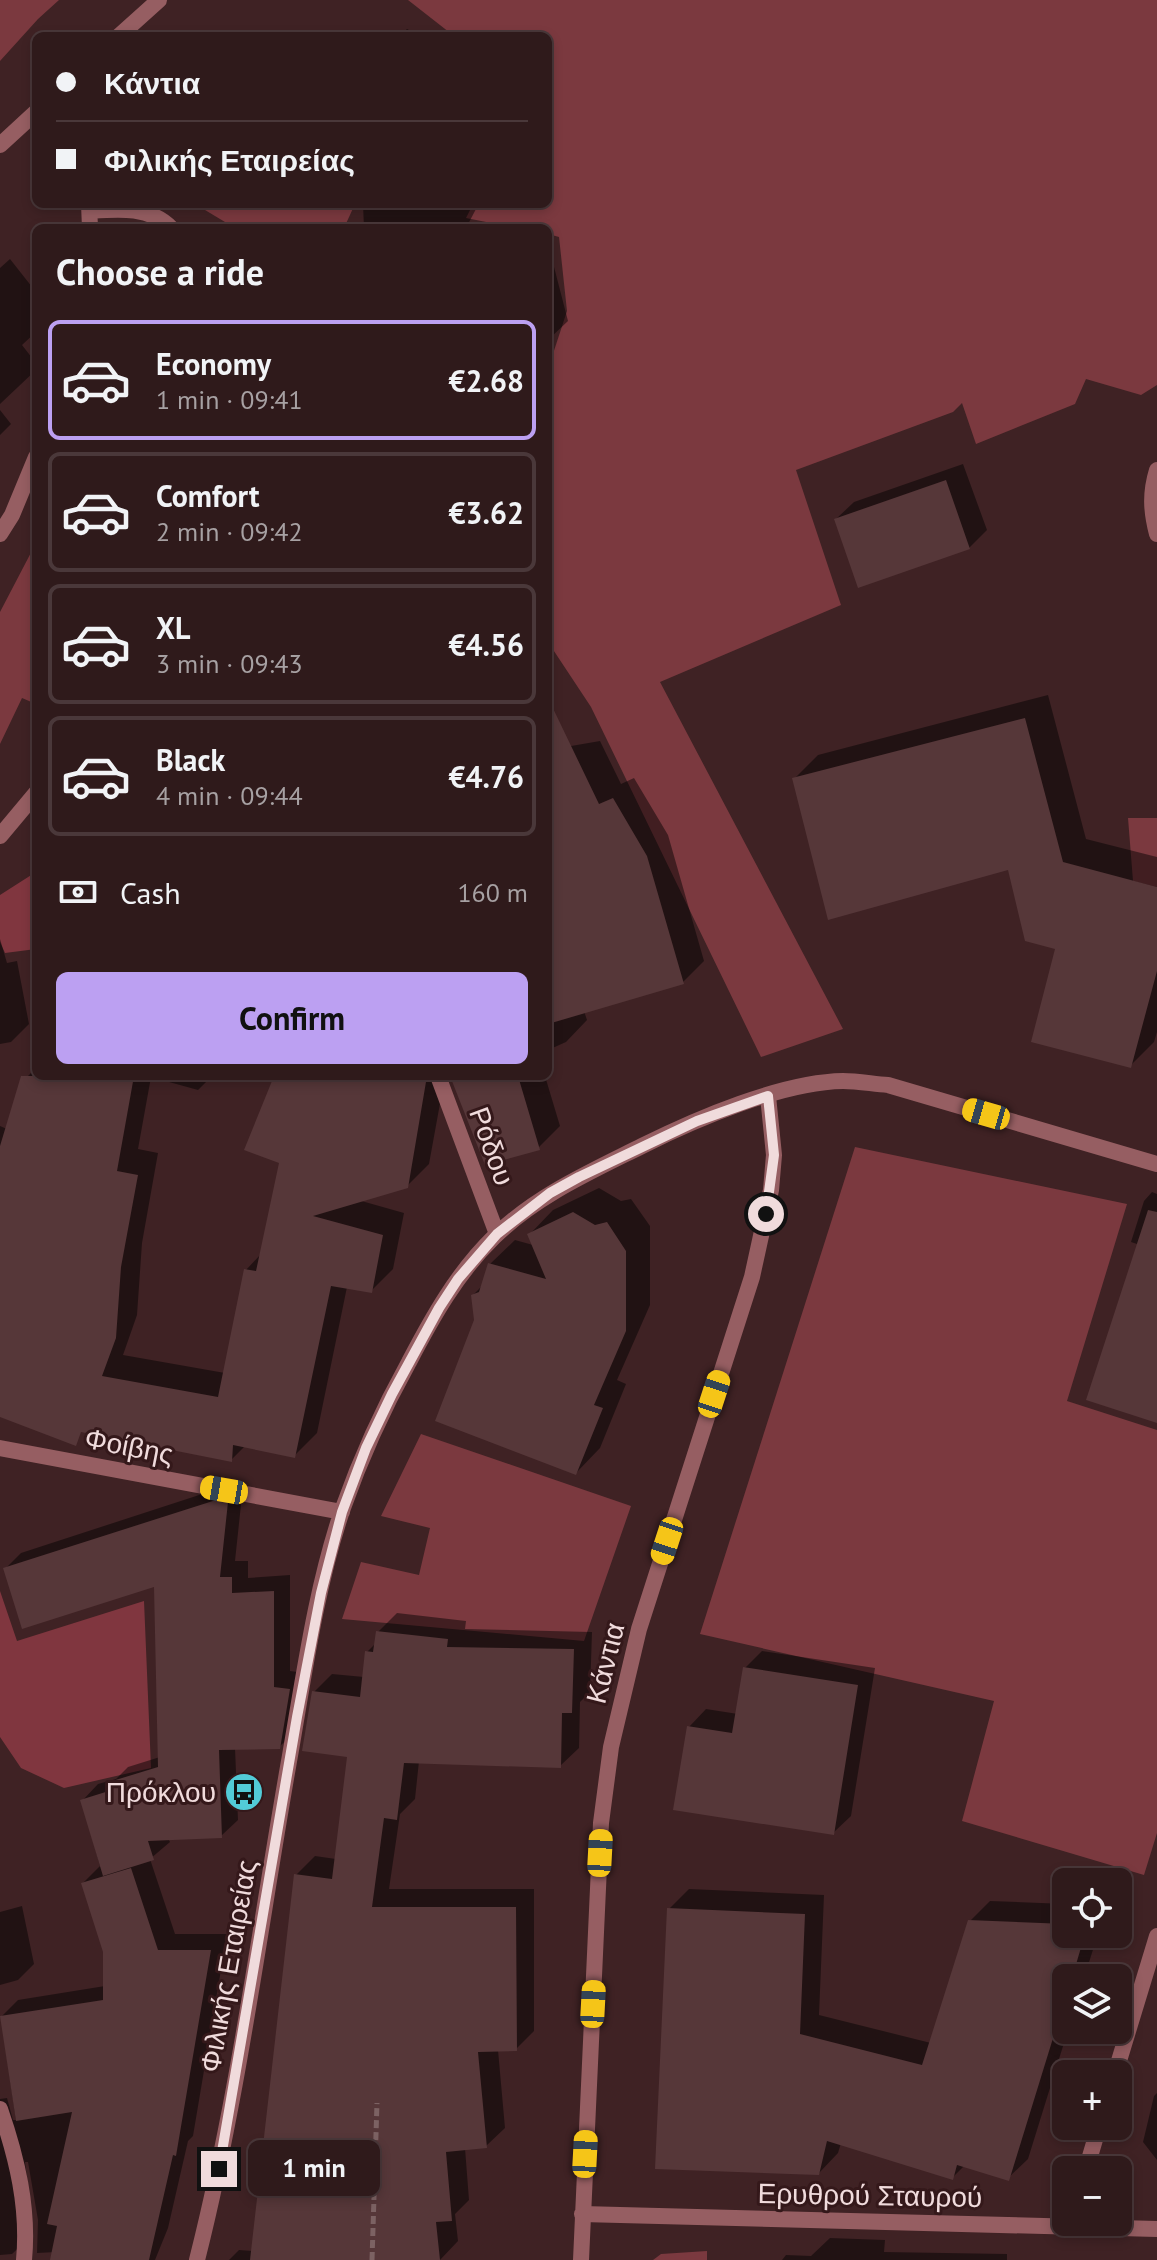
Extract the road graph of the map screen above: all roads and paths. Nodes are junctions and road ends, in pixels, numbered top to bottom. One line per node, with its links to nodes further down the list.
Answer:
1 (159, 0): 2 (street)
2 (123, 32)
3 (32, 116): 4 (street)
4 (0, 145)
5 (90, 214): 6 (street)
6 (166, 224)
7 (32, 467): 9 (street)
8 (1157, 470): 10 (street)
9 (0, 534)
10 (1157, 534)
11 (32, 798): 12 (street)
12 (0, 836)
13 (439, 1080): 16 (street, Ρόδου)
14 (768, 1096): 15 (street, Φιλικής Εταιρείας); 16 (street, Φιλικής Εταιρείας); 23 (street, Κάντια)
15 (1157, 1164)
16 (497, 1234): 18 (street, Φιλικής Εταιρείας)
17 (0, 1448): 18 (street, Φοίβης)
18 (342, 1512): 28 (street, Φιλικής Εταιρείας)
19 (1157, 1936): 20 (street)
20 (1119, 2060)
21 (377, 2103): 29 (path)
22 (0, 2109): 27 (street)
23 (582, 2214): 24 (street, Ερυθρού Σταυρού); 30 (street, Κάντια)
24 (1052, 2224)
25 (1132, 2228): 26 (street, Ερυθρού Σταυρού)
26 (1157, 2229)
27 (24, 2260)
28 (197, 2260)
29 (372, 2260)
30 (581, 2260)

